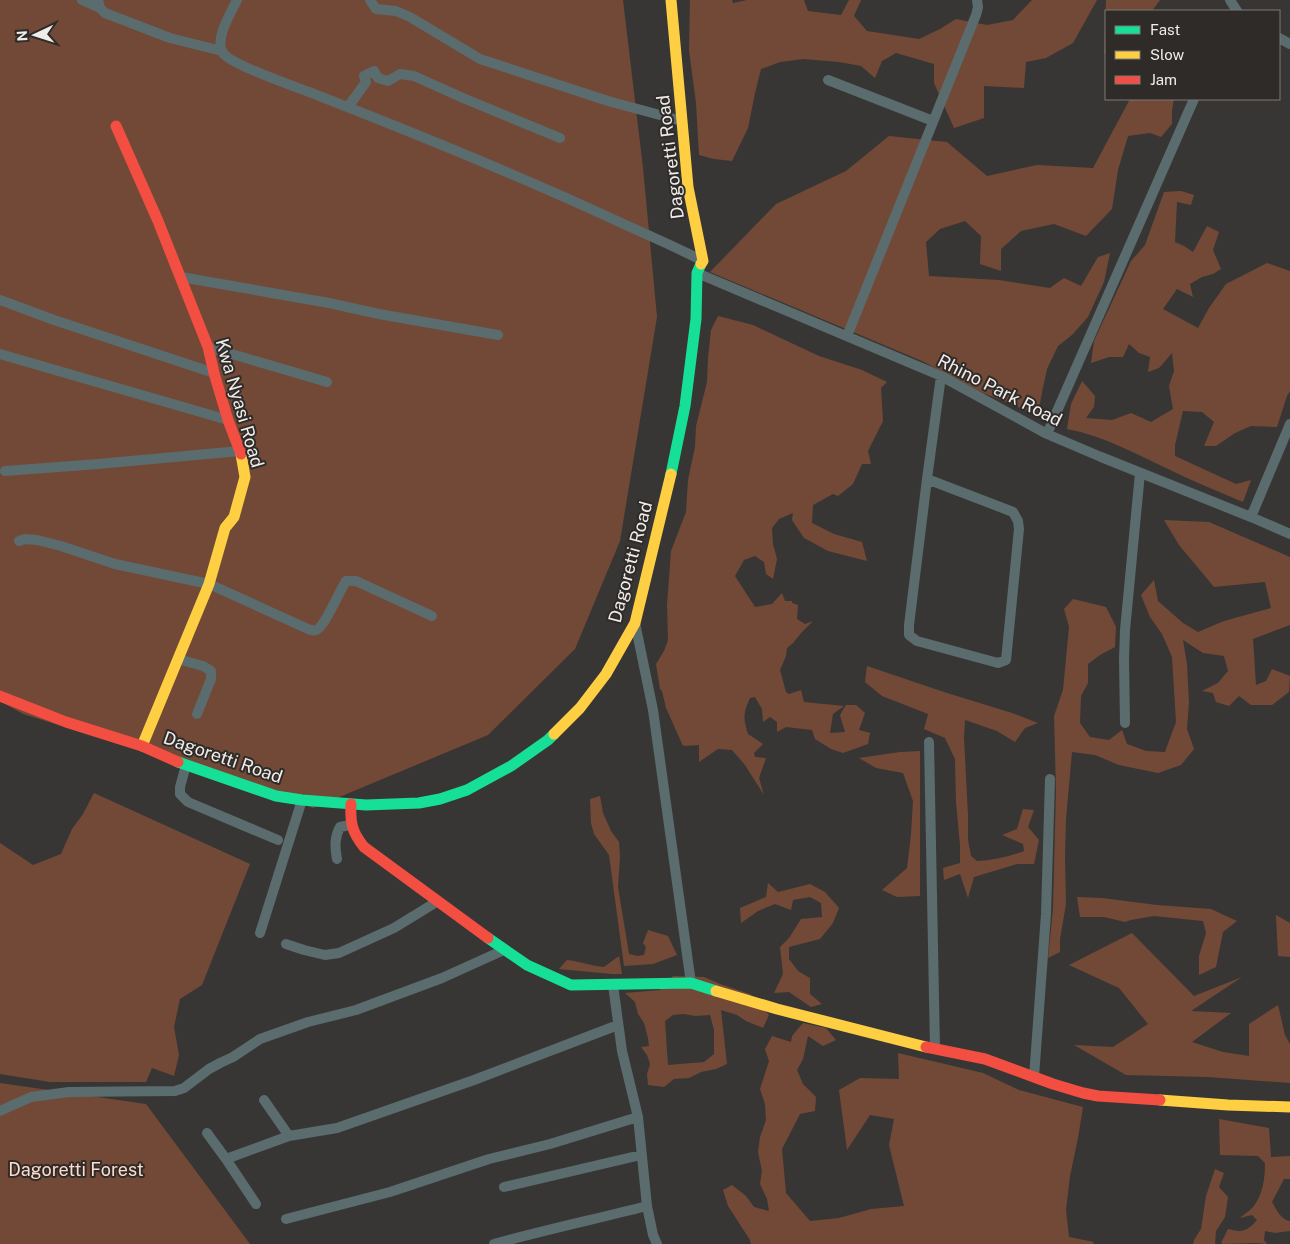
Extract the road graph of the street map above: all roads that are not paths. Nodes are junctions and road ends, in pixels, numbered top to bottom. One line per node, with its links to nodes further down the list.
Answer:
1 (82, 0): 6 (street)
2 (237, 0): 7 (street)
3 (370, 0): 11 (street)
4 (671, 0): 11 (street, Dagoretti Road)
5 (977, 0): 12 (street)
6 (99, 4): 7 (street)
7 (222, 51): 10 (street)
8 (828, 80): 12 (street)
9 (1194, 100): 28 (street)
10 (348, 107): 14 (street); 15 (street)
11 (682, 121): 15 (street, Dagoretti Road)
12 (934, 121): 20 (street)
13 (116, 126): 17 (street, Kwa Nyasi Road)
14 (560, 138)
15 (703, 261): 16 (street, Dagoretti Road)
16 (697, 273): 20 (street, Rhino Park Road); 38 (street, Dagoretti Road)
17 (181, 277): 19 (street); 21 (street, Kwa Nyasi Road)
18 (0, 300): 23 (street)
19 (498, 335)
20 (847, 336): 24 (street, Rhino Park Road)
21 (208, 347): 23 (street, Kwa Nyasi Road); 25 (street)
22 (0, 354): 26 (street)
23 (214, 373): 26 (street, Kwa Nyasi Road)
24 (941, 376): 28 (street, Rhino Park Road); 32 (street)
25 (327, 382)
26 (228, 420): 29 (street, Kwa Nyasi Road)
27 (1290, 424): 33 (street)
28 (1047, 434): 31 (street, Rhino Park Road)
29 (240, 451): 30 (street); 36 (street, Kwa Nyasi Road)
30 (6, 471)
31 (1140, 473): 33 (street, Rhino Park Road); 42 (street)
32 (927, 479): 32 (street)
33 (1251, 517): 34 (street, Rhino Park Road)
34 (1290, 534)
35 (19, 541): 36 (street)
36 (209, 584): 37 (street); 39 (street, Kwa Nyasi Road)
37 (432, 616)
38 (635, 623): 48 (street, Dagoretti Road); 56 (street)
39 (178, 659): 41 (street); 44 (street, Kwa Nyasi Road)
40 (0, 696): 44 (street, Dagoretti Road)
41 (197, 714)
42 (1125, 723)
43 (929, 742): 59 (street)
44 (142, 746): 45 (street, Dagoretti Road)
45 (186, 765): 47 (street, Dagoretti Road); 50 (street)
46 (1050, 779): 60 (street)
47 (302, 800): 48 (street, Dagoretti Road); 53 (street)
48 (351, 804): 49 (street)
49 (350, 825): 51 (street); 52 (street)
50 (278, 840)
51 (336, 859)
52 (438, 900): 54 (street); 55 (street)
53 (260, 933)
54 (286, 944)
55 (504, 950): 57 (street); 63 (street)
56 (691, 983): 57 (street); 59 (street)
57 (612, 985): 58 (street)
58 (618, 1025): 64 (street); 66 (street)
59 (935, 1049): 60 (street)
60 (1034, 1077): 62 (street)
61 (264, 1100): 66 (street)
62 (1290, 1107)
63 (0, 1111)
64 (638, 1117): 67 (street); 72 (street)
65 (207, 1133): 68 (street)
66 (289, 1136): 68 (street)
67 (641, 1155): 69 (street); 71 (street)
68 (226, 1159): 70 (street)
69 (504, 1187)
70 (256, 1204)
71 (647, 1206): 73 (street); 74 (street)
72 (286, 1219)
73 (494, 1244)
74 (658, 1244)

